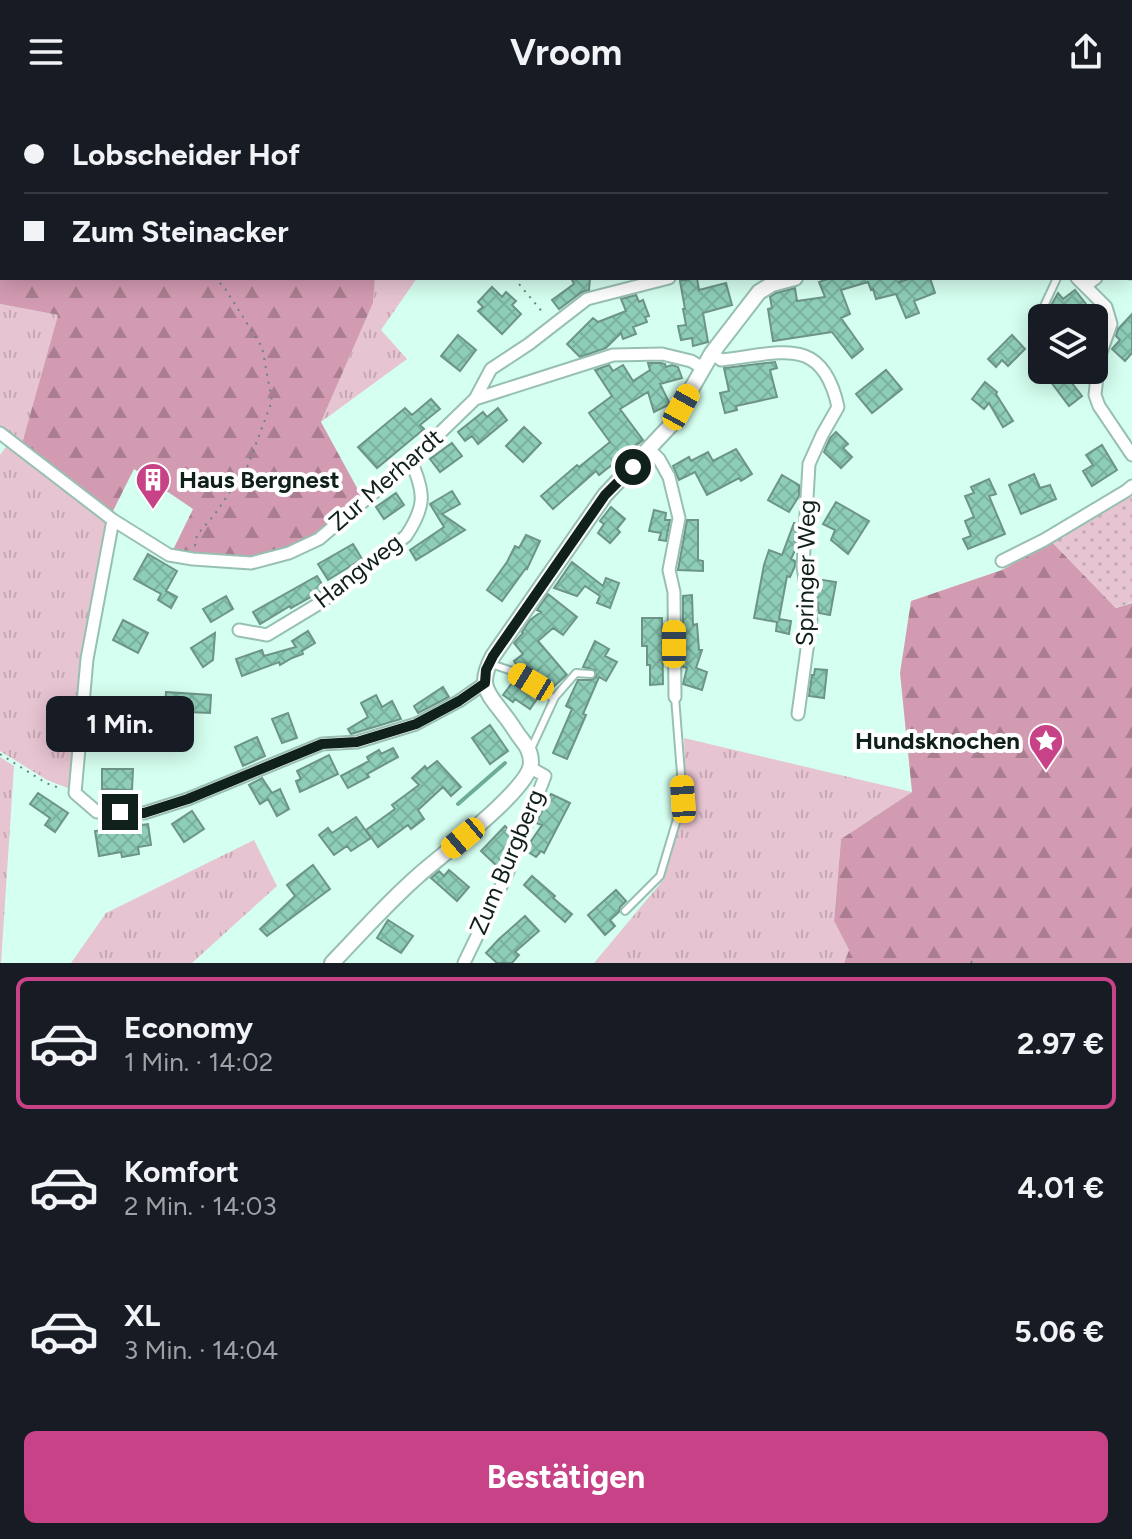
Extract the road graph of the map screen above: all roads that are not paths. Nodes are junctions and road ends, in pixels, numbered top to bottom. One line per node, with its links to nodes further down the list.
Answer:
1 (661, 280): 8 (street)
2 (787, 280): 6 (street)
3 (1056, 280): 5 (lane)
4 (1081, 282): 11 (street)
5 (1045, 304)
6 (712, 353): 7 (street); 22 (street, Springer Weg)
7 (703, 368): 8 (street, Zur Merhardt); 10 (street)
8 (475, 399): 12 (street, Zur Merhardt)
9 (0, 433): 14 (street, Zur Merhardt)
10 (650, 450): 17 (street); 20 (street)
11 (1132, 455)
12 (411, 461): 14 (street, Zur Merhardt); 16 (street, Hangweg)
13 (1132, 486): 15 (street)
14 (113, 520): 19 (street)
15 (1002, 561)
16 (239, 630)
17 (489, 663): 19 (street); 21 (lane)
18 (591, 674): 21 (lane)
19 (485, 683): 23 (street)
20 (675, 697): 25 (lane)
21 (554, 699): 23 (lane)
22 (798, 714)
23 (530, 752): 24 (street)
24 (531, 768): 26 (street); 27 (street, Zum Burgberg)
25 (625, 911)
26 (332, 963)
27 (464, 963)

